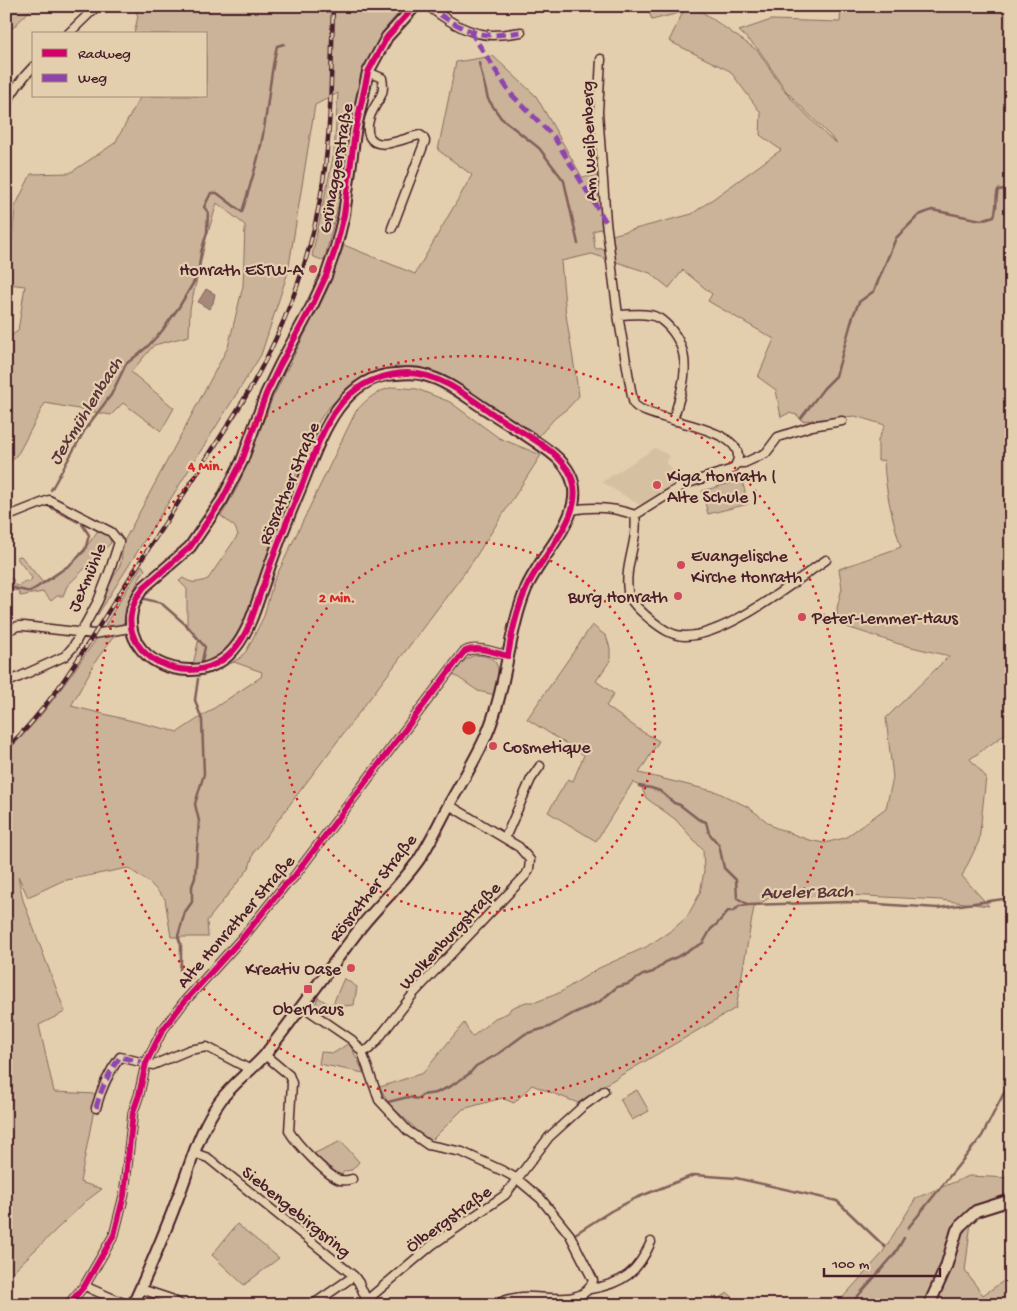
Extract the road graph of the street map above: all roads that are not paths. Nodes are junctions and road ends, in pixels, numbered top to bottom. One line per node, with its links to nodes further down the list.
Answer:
1 (97, 6): 4 (street)
2 (415, 6): 8 (street, Grünaggerstraße)
3 (428, 6): 5 (street)
4 (70, 32)
5 (521, 32)
6 (601, 59): 11 (street, Am Weißenberg)
7 (32, 68): 9 (street)
8 (368, 72): 10 (street); 19 (street, Grünaggerstraße)
9 (6, 105)
10 (392, 228)
11 (618, 315): 12 (street, Am Weißenberg); 12 (street)
12 (673, 420): 14 (street)
13 (842, 421): 14 (street)
14 (738, 463): 16 (street)
15 (571, 510): 16 (street); 19 (street, Rösrather Straße); 22 (street, Rösrather Straße)
16 (635, 515): 18 (street)
17 (6, 517): 21 (street, Jexmühle)
18 (826, 560)
19 (130, 628): 21 (street, Jexmühle)
20 (6, 630): 21 (street)
21 (80, 633): 23 (street, Jexmühle)
22 (508, 656): 25 (street, Rösrather Straße); 30 (street, Alte Honrather Straße)
23 (6, 683)
24 (540, 766): 26 (street)
25 (449, 805): 26 (street, Wolkenburgstraße); 27 (street, Rösrather Straße)
26 (504, 838): 28 (street, Wolkenburgstraße)
27 (302, 1006): 28 (street); 29 (street, Rösrather Straße)
28 (362, 1052): 35 (street)
29 (265, 1055): 31 (street, Rösrather Straße); 36 (street)
30 (146, 1063): 31 (street); 33 (street); 40 (street, Alte Honrather Straße)
31 (251, 1070): 34 (street, Rösrather Straße)
32 (604, 1091): 35 (street, Ölbergstraße)
33 (96, 1108)
34 (194, 1153): 39 (street, Siebengebirgsring); 41 (street, Rösrather Straße)
35 (516, 1178): 42 (street); 43 (street, Ölbergstraße)
36 (352, 1179)
37 (1011, 1200): 50 (street)
38 (652, 1242): 42 (street)
39 (354, 1276): 43 (street, Siebengebirgsring); 48 (street)
40 (85, 1285): 44 (street, Alte Honrather Straße); 45 (street)
41 (140, 1289): 46 (street, Rösrather Straße); 47 (street)
42 (590, 1289): 49 (street)
43 (368, 1302)
44 (68, 1305)
45 (128, 1305)
46 (134, 1305)
47 (181, 1305)
48 (312, 1305)
49 (495, 1305)
50 (929, 1305)

